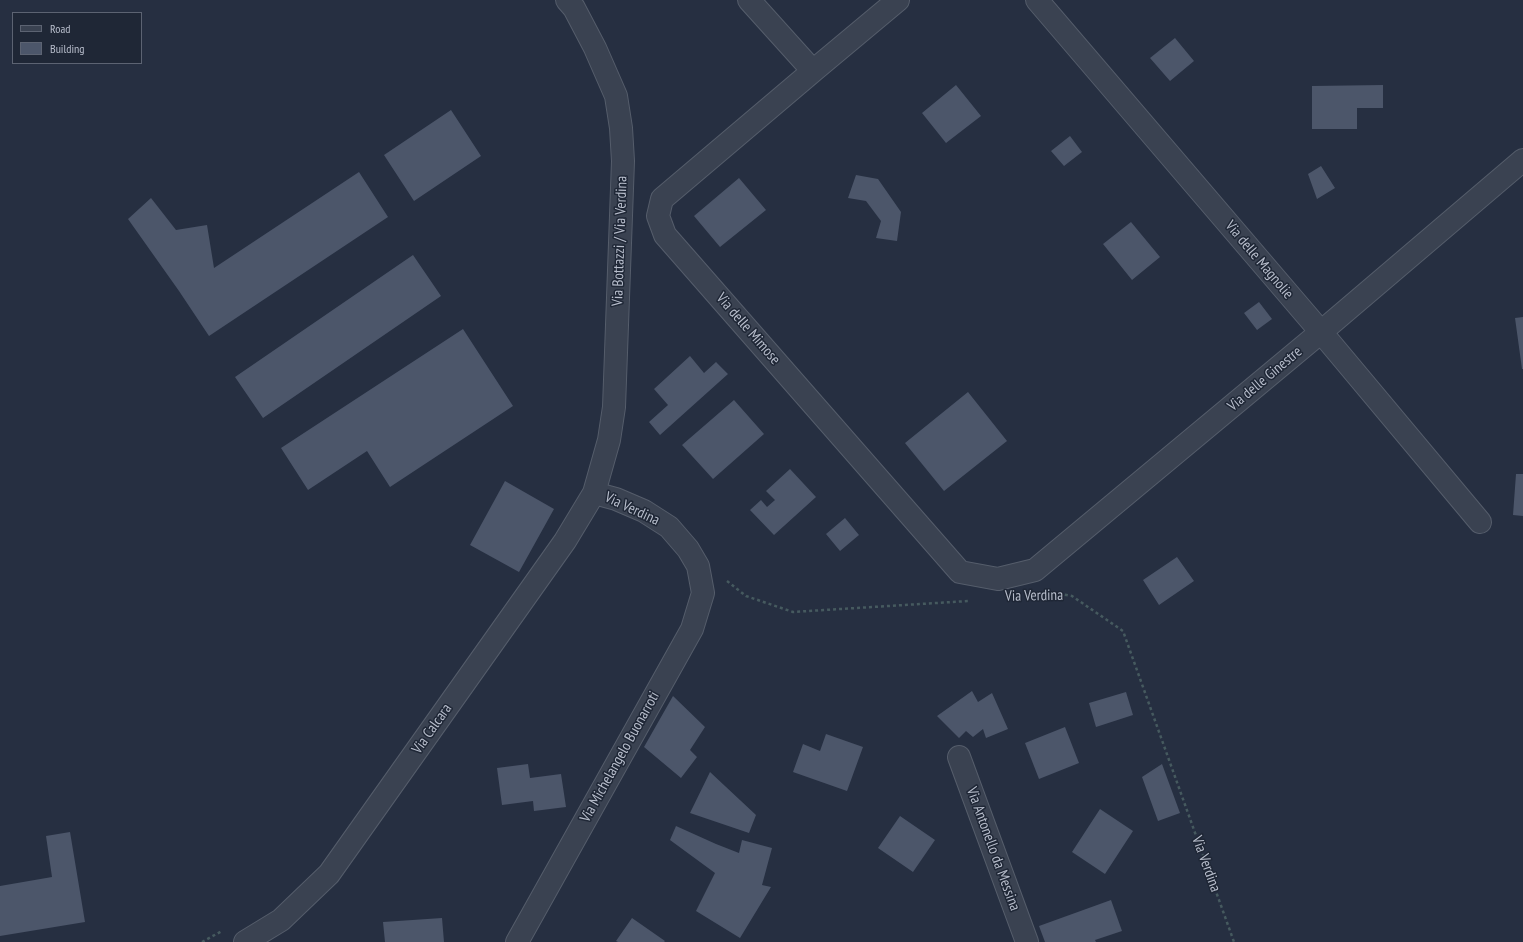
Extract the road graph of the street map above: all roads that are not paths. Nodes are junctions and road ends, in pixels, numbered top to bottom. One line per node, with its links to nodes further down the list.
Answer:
1 (567, 0): 8 (street, Via Bottazzi / Via Verdina)
2 (749, 0): 5 (street)
3 (898, 0): 5 (street)
4 (1037, 0): 7 (street, Via delle Magnolie)
5 (813, 71): 11 (street, Via delle Mimose)
6 (1523, 160): 7 (street, Via delle Ginestre)
7 (1321, 332): 9 (street, Via delle Magnolie); 11 (street, Via delle Ginestre)
8 (594, 493): 10 (street, Via Verdina); 13 (street, Via Calcara)
9 (1480, 522)
10 (698, 566): 14 (street, Via Michelangelo Buonarroti)
11 (997, 588)
12 (959, 757): 15 (street, Via Antonello da Messina)
13 (245, 942)
14 (517, 942)
15 (1027, 942)

